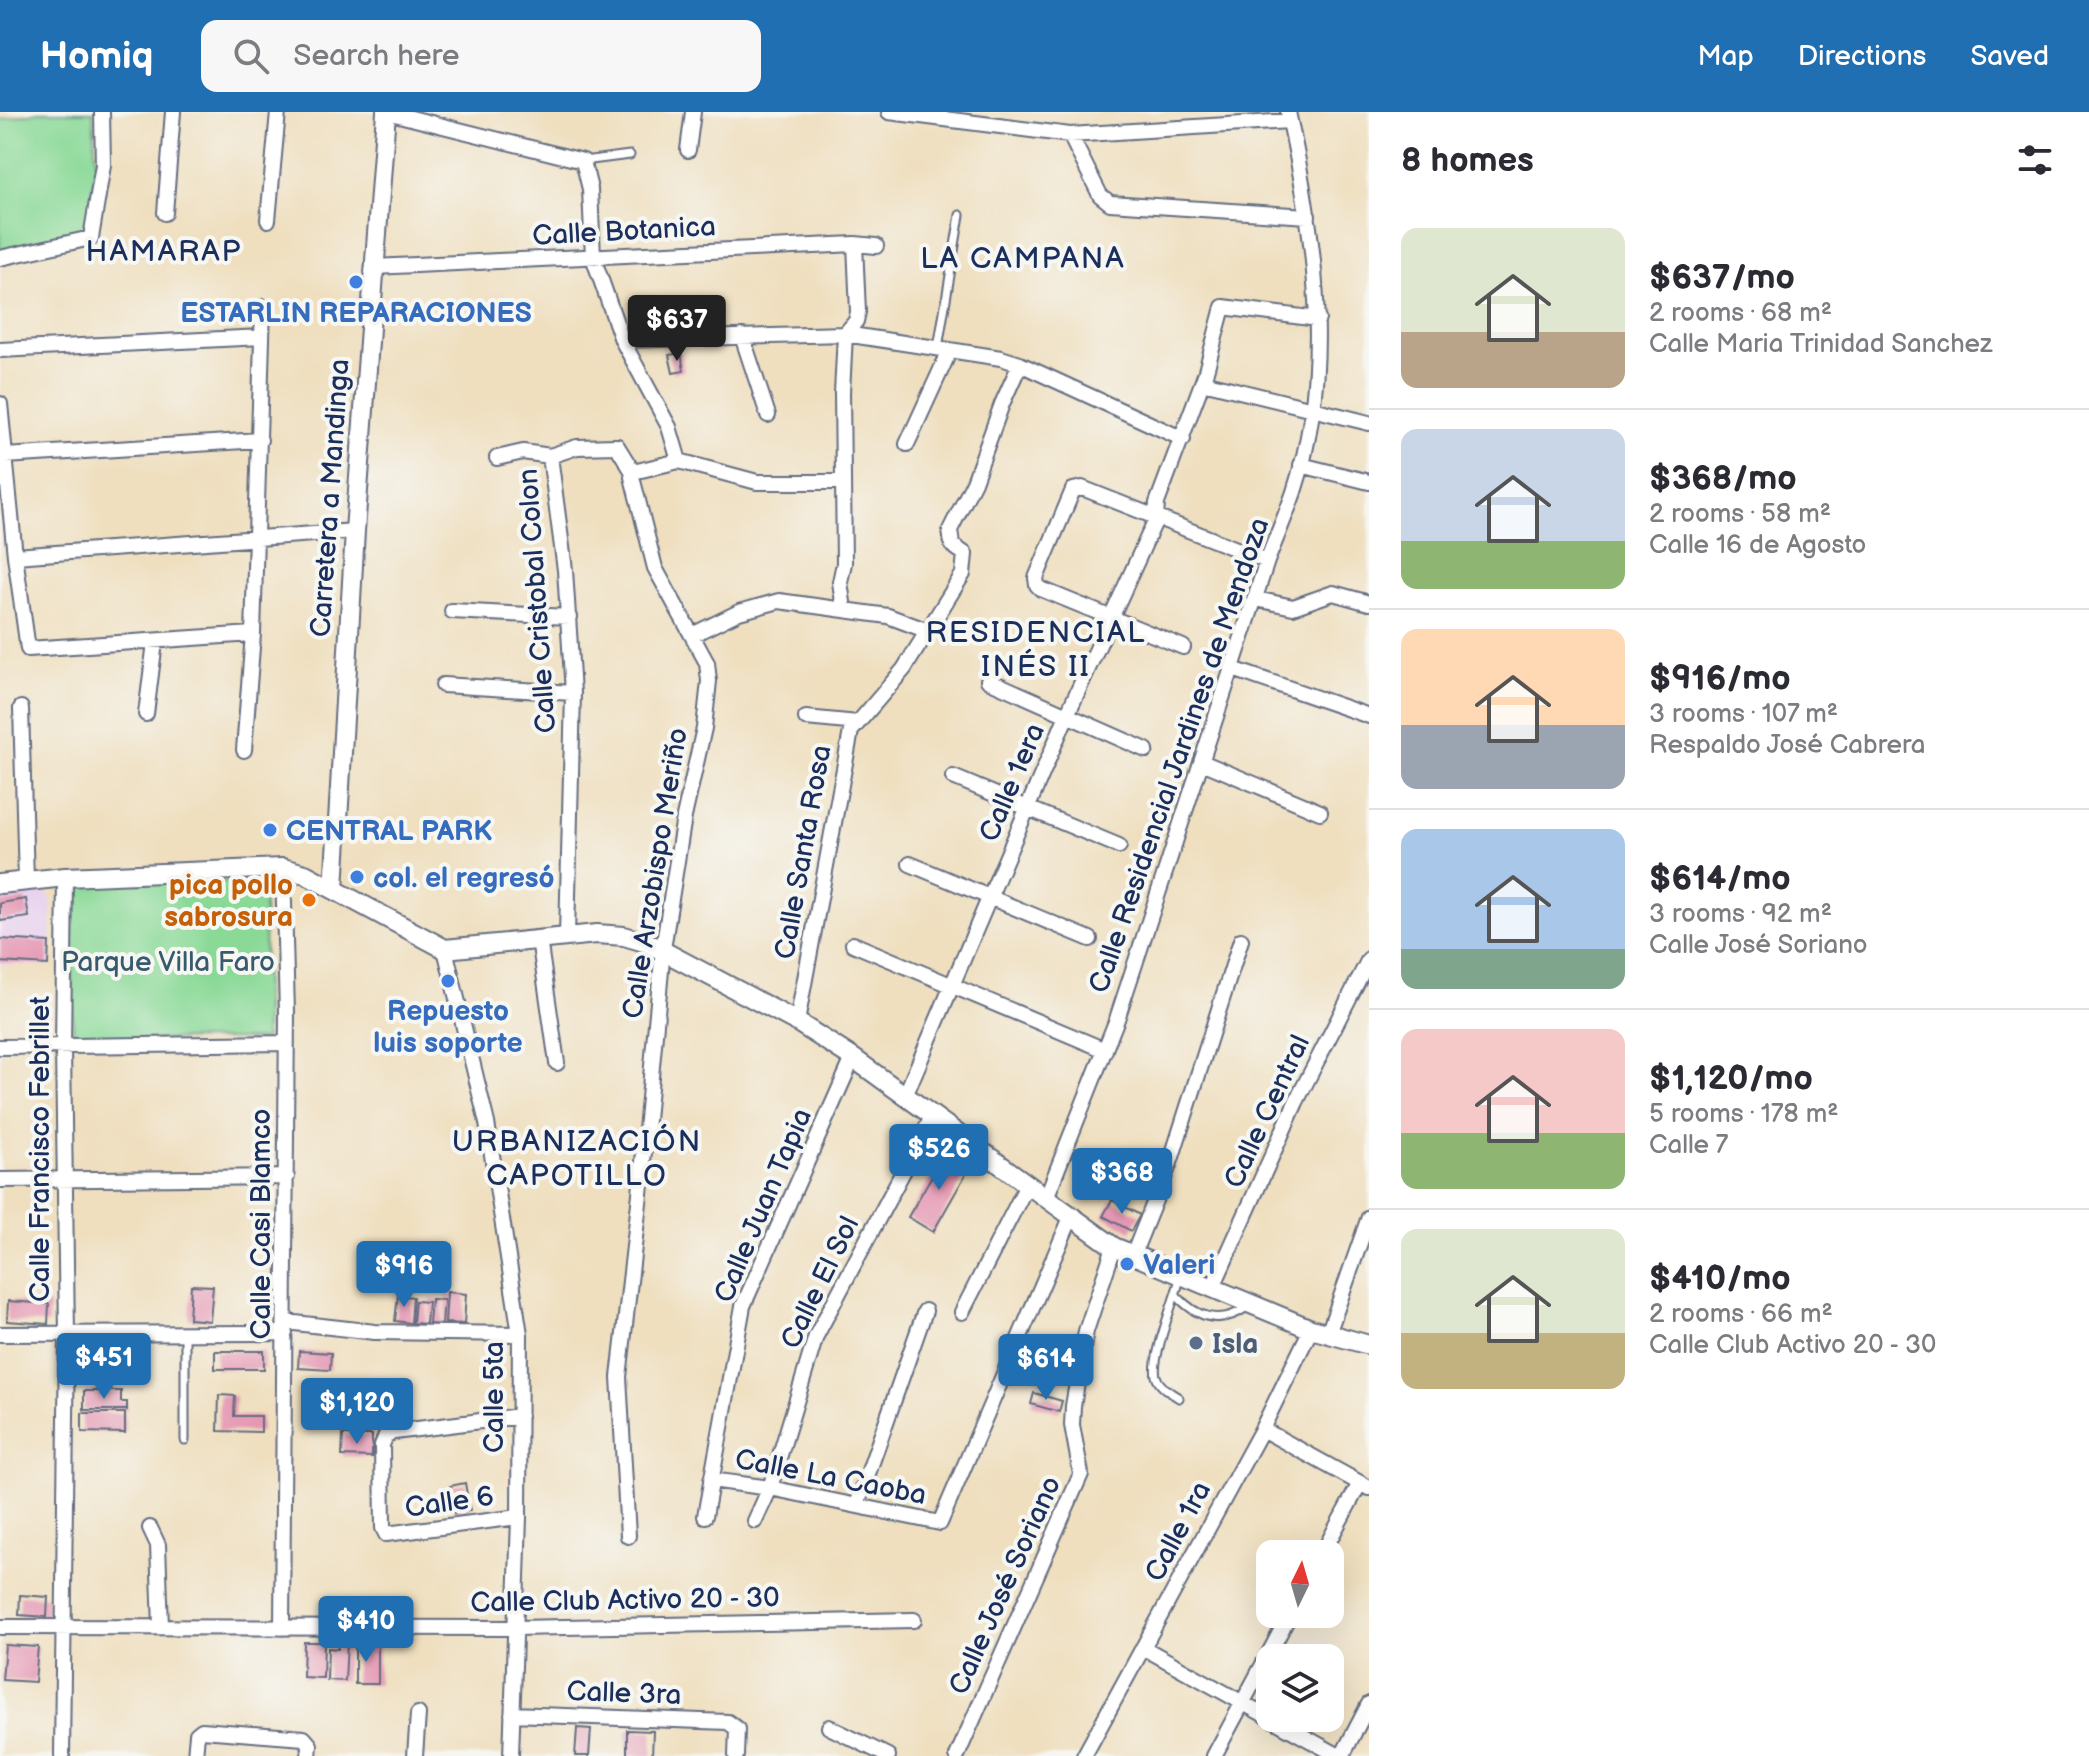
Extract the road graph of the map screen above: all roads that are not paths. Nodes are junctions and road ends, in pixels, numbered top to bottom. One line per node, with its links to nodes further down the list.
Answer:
1 (102, 112): 19 (street)
2 (173, 112): 12 (street)
3 (278, 112): 15 (street)
4 (386, 112): 11 (street); 20 (street, Carretera a Mandinga)
5 (693, 112): 9 (street)
6 (899, 113): 8 (street)
7 (1289, 116): 8 (street); 14 (street, Calle Residencial Jardines de Mendoza)
8 (1070, 135): 14 (street)
9 (688, 150)
10 (630, 155): 11 (lane)
11 (577, 160): 18 (street)
12 (165, 213)
13 (960, 215): 27 (lane)
14 (1308, 216): 22 (street, Calle Residencial Jardines de Mendoza)
15 (268, 220)
16 (855, 244): 17 (street, Calle Botanica); 18 (street, Calle Botanica); 23 (street)
17 (876, 246)
18 (593, 257): 20 (street, Calle Botanica); 26 (street)
19 (0, 258)
20 (374, 267): 47 (street, Carretera a Mandinga)
21 (263, 307): 25 (street)
22 (1318, 319): 30 (street, Calle 1era); 32 (street, Calle Residencial Jardines de Mendoza)
23 (845, 334): 24 (street); 27 (street); 44 (street)
24 (742, 336): 26 (street); 33 (street)
25 (262, 337): 28 (street); 36 (street)
26 (622, 340): 41 (street)
27 (944, 349): 29 (street); 37 (street)
28 (0, 350)
29 (1020, 364): 35 (street); 57 (street, Calle Santa Rosa)
30 (1203, 382): 32 (street); 35 (street, Calle 1era)
31 (0, 404): 38 (street)
32 (1311, 408): 34 (street); 42 (street, Calle Residencial Jardines de Mendoza)
33 (768, 415)
34 (1369, 423)
35 (1183, 439): 46 (street, Calle 1era)
36 (260, 440): 38 (street); 48 (street)
37 (907, 444)
38 (5, 456): 49 (street)
39 (550, 456): 40 (street); 43 (street, Calle Cristobal Colon); 55 (street, Calle Cristobal Colon)
40 (497, 458)
41 (679, 461): 43 (street); 44 (street)
42 (1301, 465): 45 (street); 50 (street, Calle Residencial Jardines de Mendoza)
43 (633, 472): 59 (street, Calle Arzobispo Meriño)
44 (842, 482): 53 (street)
45 (1369, 482)
46 (1156, 519): 50 (street); 56 (street, Calle 1era); 56 (street)
47 (355, 531): 48 (street); 84 (street, Carretera a Mandinga)
48 (257, 539): 49 (street); 58 (street)
49 (15, 556): 60 (street)
50 (1267, 561): 51 (street, Calle Residencial Jardines de Mendoza)
51 (1256, 599): 52 (street); 62 (street, Calle Residencial Jardines de Mendoza)
52 (1369, 603)
53 (844, 609): 57 (street); 59 (street)
54 (452, 611): 55 (street)
55 (569, 617): 65 (street, Calle Cristobal Colon)
56 (1113, 619): 61 (street); 68 (street, Calle 1era)
57 (928, 631): 71 (street, Calle Santa Rosa)
58 (253, 634): 60 (street); 72 (street)
59 (692, 635): 92 (street, Calle Arzobispo Meriño)
60 (155, 642): 67 (street)
61 (1183, 647)
62 (1233, 669): 69 (street); 74 (street, Calle Residencial Jardines de Mendoza)
63 (988, 680): 68 (street)
64 (443, 685): 65 (street)
65 (573, 693): 86 (street, Calle Cristobal Colon)
66 (21, 708): 82 (street)
67 (146, 714)
68 (1067, 715): 73 (street); 76 (street, Calle 1era)
69 (1369, 716)
70 (806, 718): 71 (street)
71 (858, 723): 95 (street, Calle Santa Rosa)
72 (244, 750)
73 (1146, 750)
74 (1202, 762): 77 (street); 99 (street, Calle Residencial Jardines de Mendoza)
75 (953, 777): 76 (street)
76 (1028, 808): 78 (street); 85 (street, Calle 1era)
77 (1320, 812)
78 (1119, 846)
79 (910, 864): 85 (street)
80 (283, 868): 81 (street); 84 (street); 96 (street, Calle Casi Blamco)
81 (65, 877): 82 (street); 98 (street, Calle Francisco Febrillet)
82 (26, 881): 83 (street)
83 (0, 884)
84 (334, 889): 91 (street)
85 (990, 897): 88 (street); 94 (street, Calle 1era)
86 (567, 936): 87 (street); 92 (street)
87 (539, 939): 91 (street); 101 (street)
88 (1090, 939)
89 (1241, 940): 112 (street)
90 (853, 944): 94 (street)
91 (445, 949): 124 (street, Calle 5ta)
92 (663, 949): 95 (street); 138 (street, Calle Arzobispo Meriño)
93 (1369, 959): 114 (street, Calle Central)
94 (953, 987): 99 (street); 102 (street, Calle 1era)
95 (797, 1022): 100 (street)
96 (286, 1043): 98 (street); 104 (street, Calle Casi Blamco)
97 (0, 1047): 98 (street)
98 (63, 1048): 106 (street, Calle Francisco Febrillet)
99 (1105, 1050): 108 (street, Calle Residencial Jardines de Mendoza)
100 (853, 1058): 102 (street); 130 (street, Calle Juan Tapia)
101 (557, 1063)
102 (905, 1096): 103 (street)
103 (932, 1117): 107 (street); 132 (street, Calle El Sol)
104 (287, 1177): 106 (street); 119 (street, Calle Casi Blamco)
105 (0, 1180): 106 (street)
106 (63, 1181): 123 (street, Calle Francisco Febrillet)
107 (1027, 1185): 108 (street); 118 (street)
108 (1046, 1198): 109 (street)
109 (1072, 1215): 111 (street); 133 (street, Calle La Caoba)
110 (1369, 1217): 120 (street, Calle 1ra)
111 (1114, 1247): 112 (street); 162 (street, Calle José Soriano)
112 (1133, 1255): 113 (street)
113 (1181, 1274): 114 (street); 115 (lane)
114 (1213, 1287): 116 (street)
115 (1176, 1295): 116 (lane); 126 (lane)
116 (1252, 1304): 120 (street)
117 (925, 1311): 133 (street)
118 (962, 1312)
119 (286, 1327): 121 (street); 124 (street); 144 (street, Calle Casi Blamco)
120 (1320, 1331): 125 (street); 128 (street, Calle 1ra)
121 (185, 1333): 123 (street); 129 (lane)
122 (0, 1334): 123 (street)
123 (67, 1334): 142 (street, Calle Francisco Febrillet)
124 (520, 1334): 127 (street, Calle 5ta)
125 (1369, 1345)
126 (1179, 1398)
127 (520, 1416): 135 (street, Calle 5ta); 135 (street, Calle 6)
128 (1262, 1429): 131 (street); 147 (street, Calle 1ra)
129 (185, 1440)
130 (711, 1480): 132 (street, Calle La Caoba); 134 (street, Calle Juan Tapia)
131 (1364, 1485): 139 (street)
132 (770, 1488): 133 (street, Calle La Caoba); 136 (street, Calle El Sol)
133 (857, 1505)
134 (705, 1516)
135 (519, 1517): 145 (street, Calle 5ta)
136 (755, 1521)
137 (150, 1528): 143 (street)
138 (628, 1536)
139 (1331, 1540)
140 (914, 1620): 145 (street, Calle Club Activo 20 - 30)
141 (0, 1627): 142 (street, Calle Club Activo 20 - 30)
142 (64, 1627): 143 (street, Calle Club Activo 20 - 30); 155 (street, Calle Francisco Febrillet)
143 (161, 1627): 144 (street, Calle Club Activo 20 - 30)
144 (282, 1628): 145 (street, Calle Club Activo 20 - 30)
145 (516, 1628): 152 (street, Calle 5ta)
146 (1283, 1628): 148 (street)
147 (1144, 1648): 148 (street); 163 (street, Calle 1ra)
148 (1243, 1703): 150 (street); 164 (street)
149 (1369, 1704): 165 (street)
150 (1256, 1710)
151 (418, 1714): 158 (street)
152 (512, 1714): 159 (street, Calle 5ta); 160 (street, Calle 3ra)
153 (829, 1727): 161 (street)
154 (1296, 1732): 165 (street)
155 (62, 1756)
156 (195, 1756): 157 (street)
157 (309, 1756)
158 (415, 1756)
159 (511, 1756)
160 (736, 1756)
161 (888, 1756)
162 (957, 1756)
163 (1084, 1756)
164 (1214, 1756)
165 (1340, 1756)

